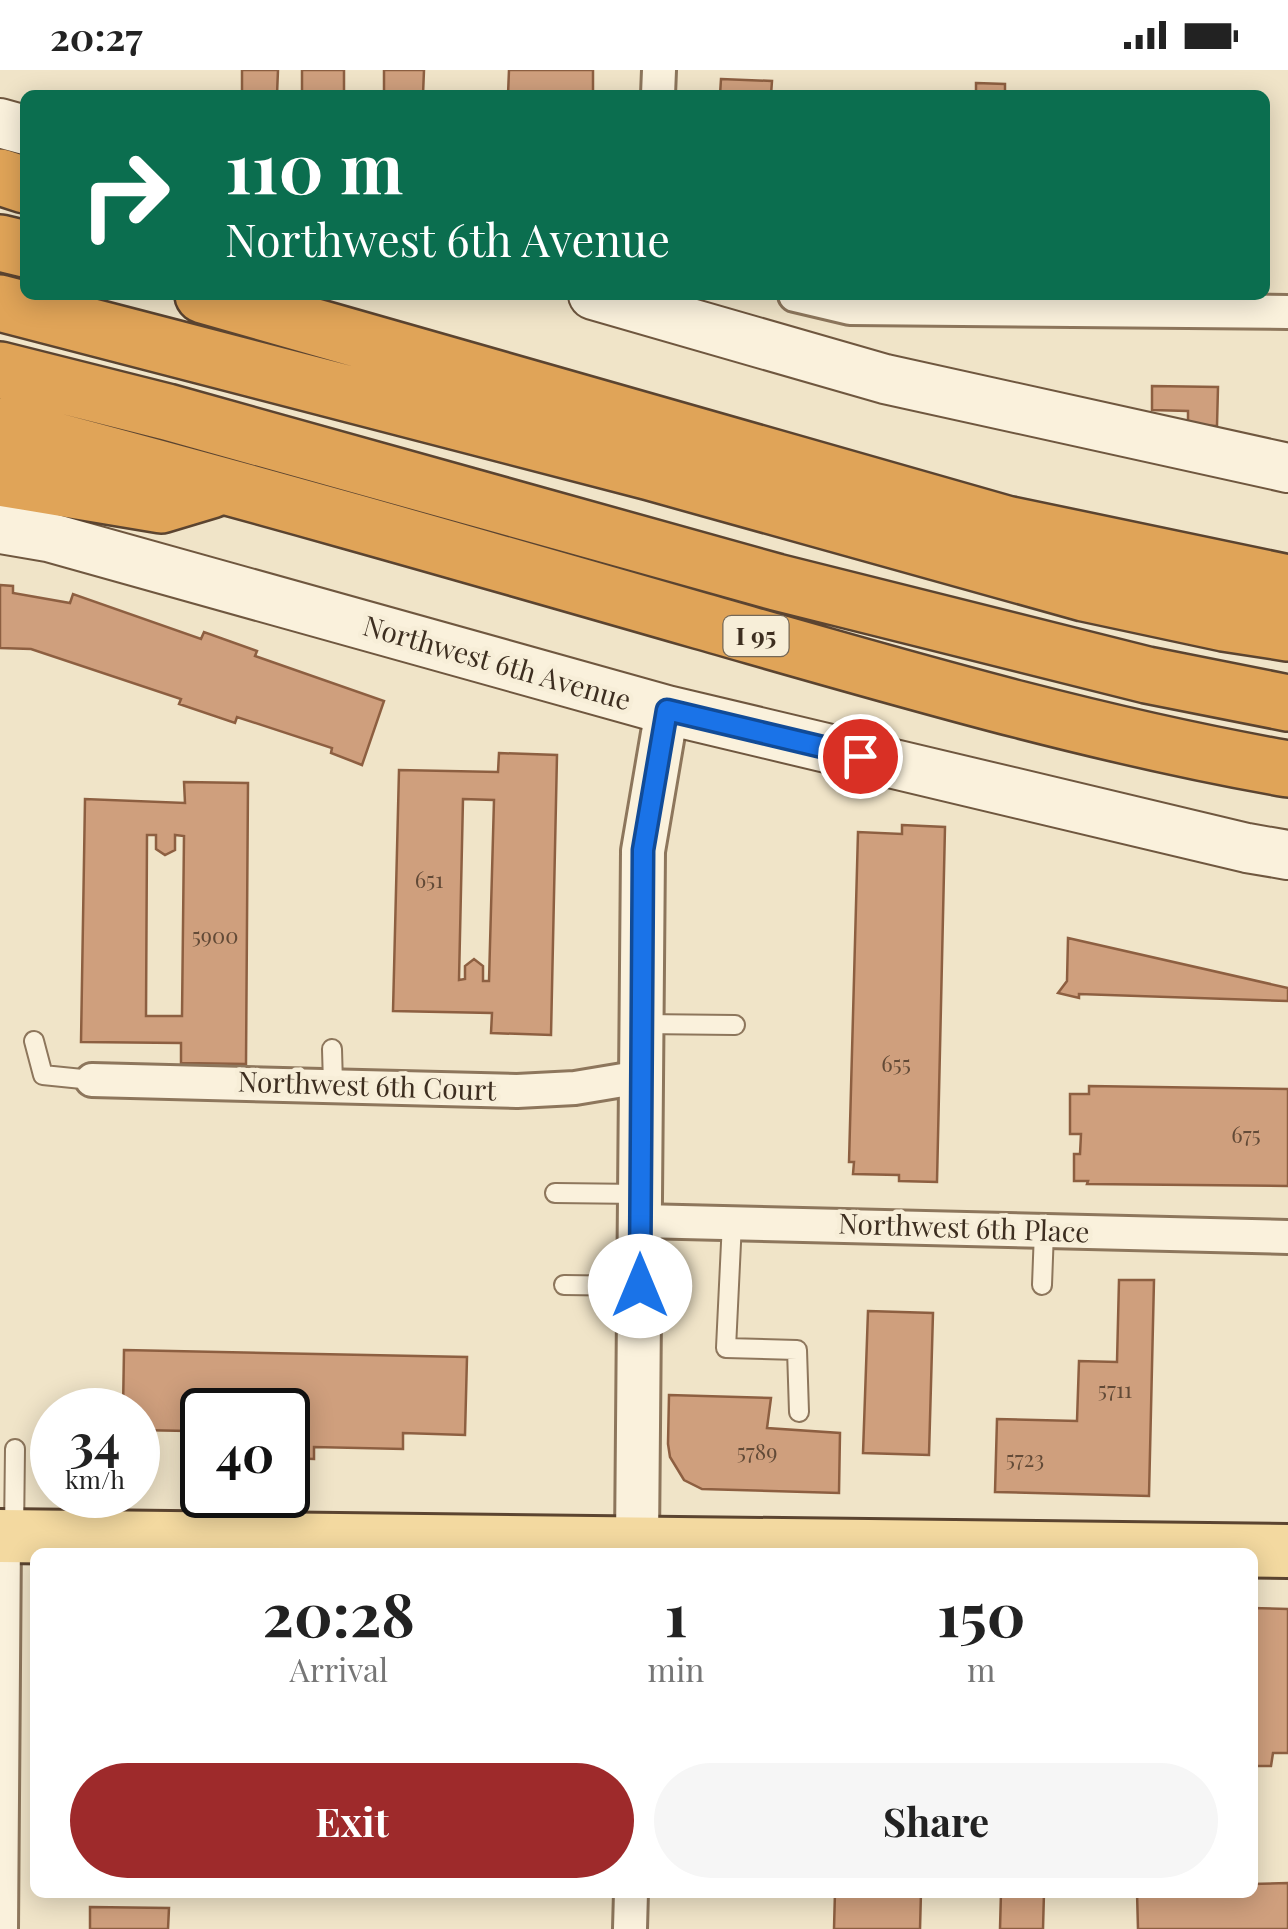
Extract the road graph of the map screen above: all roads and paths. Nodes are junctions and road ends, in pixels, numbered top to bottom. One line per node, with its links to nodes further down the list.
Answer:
1 (233, 300): 12 (highway)
2 (612, 300): 8 (main road)
3 (816, 300): 5 (street)
4 (0, 303): 13 (highway)
5 (1288, 312)
6 (0, 370): 14 (highway)
7 (0, 426): 10 (highway, I 95)
8 (1288, 468)
9 (0, 478): 10 (highway)
10 (228, 485): 16 (highway, I 95)
11 (0, 533): 15 (main road, Northwest 6th Avenue)
12 (1288, 583)
13 (1288, 633)
14 (1288, 704)
15 (667, 710): 17 (main road, Northwest 6th Avenue); 18 (street)
16 (1288, 768)
17 (1288, 855)
18 (642, 1024): 19 (lane); 22 (street)
19 (734, 1025)
20 (34, 1041): 23 (lane)
21 (332, 1049): 24 (lane)
22 (641, 1077): 24 (street, Northwest 6th Court); 26 (street)
23 (92, 1080): 24 (street, Northwest 6th Court)
24 (332, 1084)
25 (555, 1193): 26 (lane)
26 (640, 1207): 27 (street, Northwest 6th Place); 32 (street)
27 (732, 1222): 28 (street, Northwest 6th Place); 33 (lane)
28 (1044, 1231): 29 (street, Northwest 6th Place); 31 (lane)
29 (1288, 1237)
30 (564, 1285): 32 (lane)
31 (1042, 1285)
32 (640, 1286): 37 (street)
33 (798, 1412)
34 (15, 1449): 35 (lane)
35 (6, 1537): 36 (main road); 41 (street)
36 (261, 1546): 37 (main road)
37 (637, 1548)
38 (1258, 1552): 39 (main road)
39 (1288, 1552)
40 (631, 1898): 42 (street)
41 (1, 1929)
42 (630, 1929)

